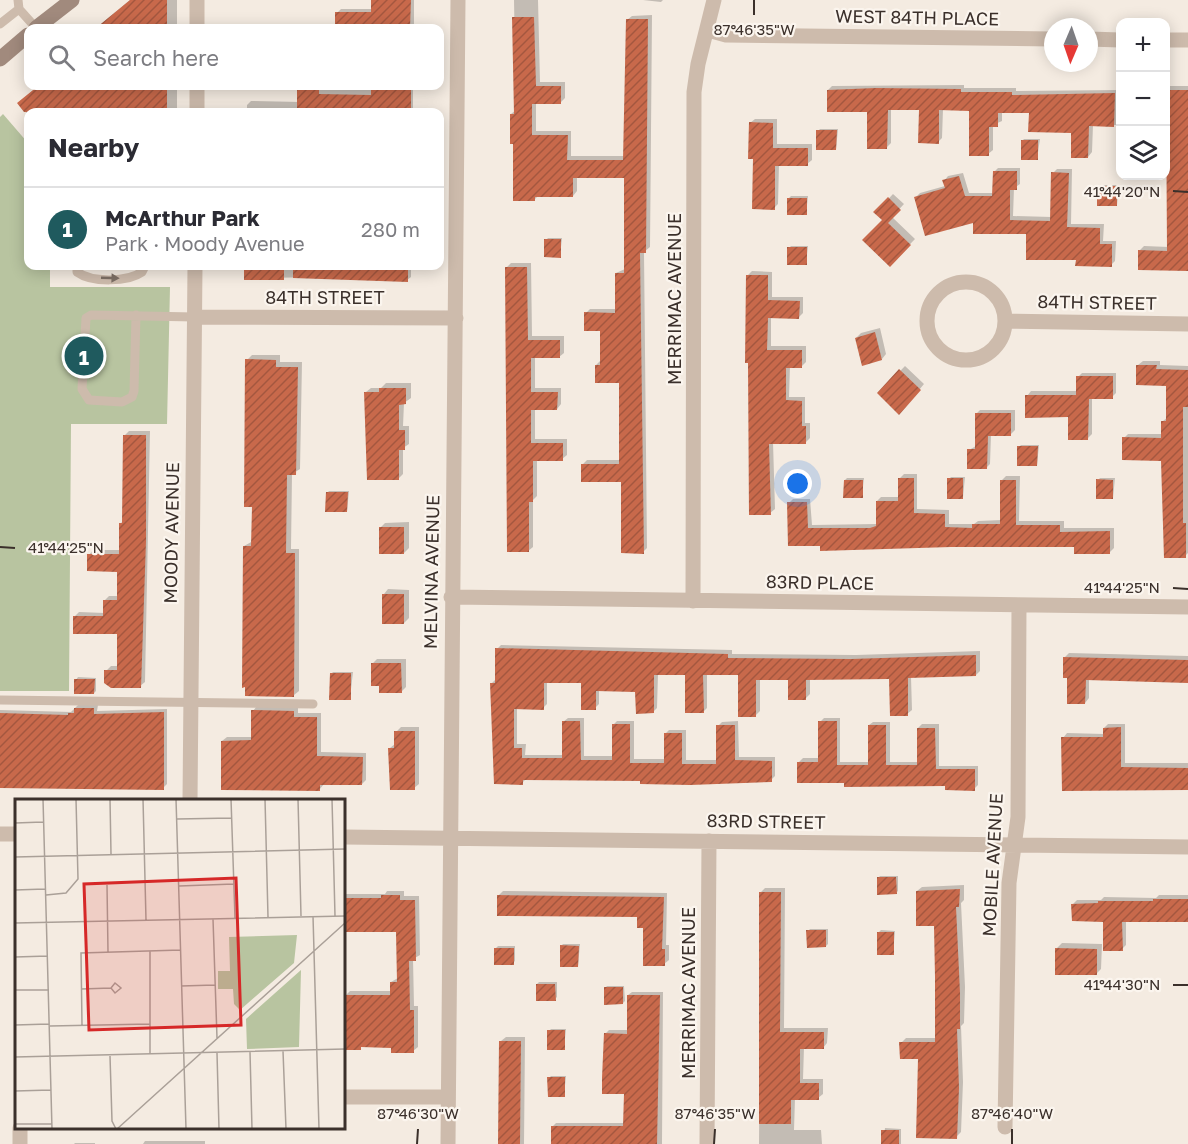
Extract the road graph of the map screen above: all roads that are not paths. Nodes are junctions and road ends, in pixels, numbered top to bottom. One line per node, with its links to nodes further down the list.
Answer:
1 (72, 0): 8 (street)
2 (197, 0): 9 (street)
3 (458, 0): 25 (street, MELVINA AVENUE)
4 (714, 0): 10 (street, MERRIMAC AVENUE)
5 (19, 4): 6 (lane); 7 (lane)
6 (0, 24)
7 (33, 24)
8 (41, 24)
9 (197, 24)
10 (708, 30): 12 (street, WEST 84TH PLACE); 29 (street, MERRIMAC AVENUE)
11 (24, 38): 17 (street)
12 (1044, 39)
13 (1098, 39): 14 (street)
14 (1116, 40)
15 (1170, 40): 16 (street)
16 (1188, 40)
17 (2, 52)
18 (197, 90): 19 (street)
19 (197, 108)
20 (77, 270): 21 (lane, one-way to 21)
21 (143, 270)
22 (195, 270): 24 (street, MOODY AVENUE)
23 (136, 315): 23 (lane); 24 (lane)
24 (195, 316): 25 (street, 84TH STREET); 33 (street, MOODY AVENUE)
25 (456, 318): 28 (street, MELVINA AVENUE)
26 (1006, 321): 26 (street); 27 (street, 84TH STREET)
27 (1188, 324)
28 (451, 597): 29 (street, 83RD PLACE); 37 (street, MELVINA AVENUE)
29 (693, 600): 30 (street, 83RD PLACE)
30 (1019, 605): 31 (street, 83RD PLACE); 39 (street, MOBILE AVENUE)
31 (1188, 607)
32 (0, 700): 33 (lane)
33 (190, 703): 34 (lane); 35 (street, MOODY AVENUE)
34 (313, 704)
35 (190, 799)
36 (345, 837): 37 (street, 83RD STREET)
37 (449, 838): 38 (street, 83RD STREET); 42 (street, MELVINA AVENUE)
38 (709, 841): 39 (street, 83RD STREET); 45 (street, MERRIMAC AVENUE)
39 (1014, 845): 40 (street, 83RD STREET); 43 (street, MOBILE AVENUE)
40 (1188, 847)
41 (345, 1097): 42 (street)
42 (448, 1097): 44 (street, MELVINA AVENUE)
43 (1005, 1127)
44 (448, 1144)
45 (707, 1144)

